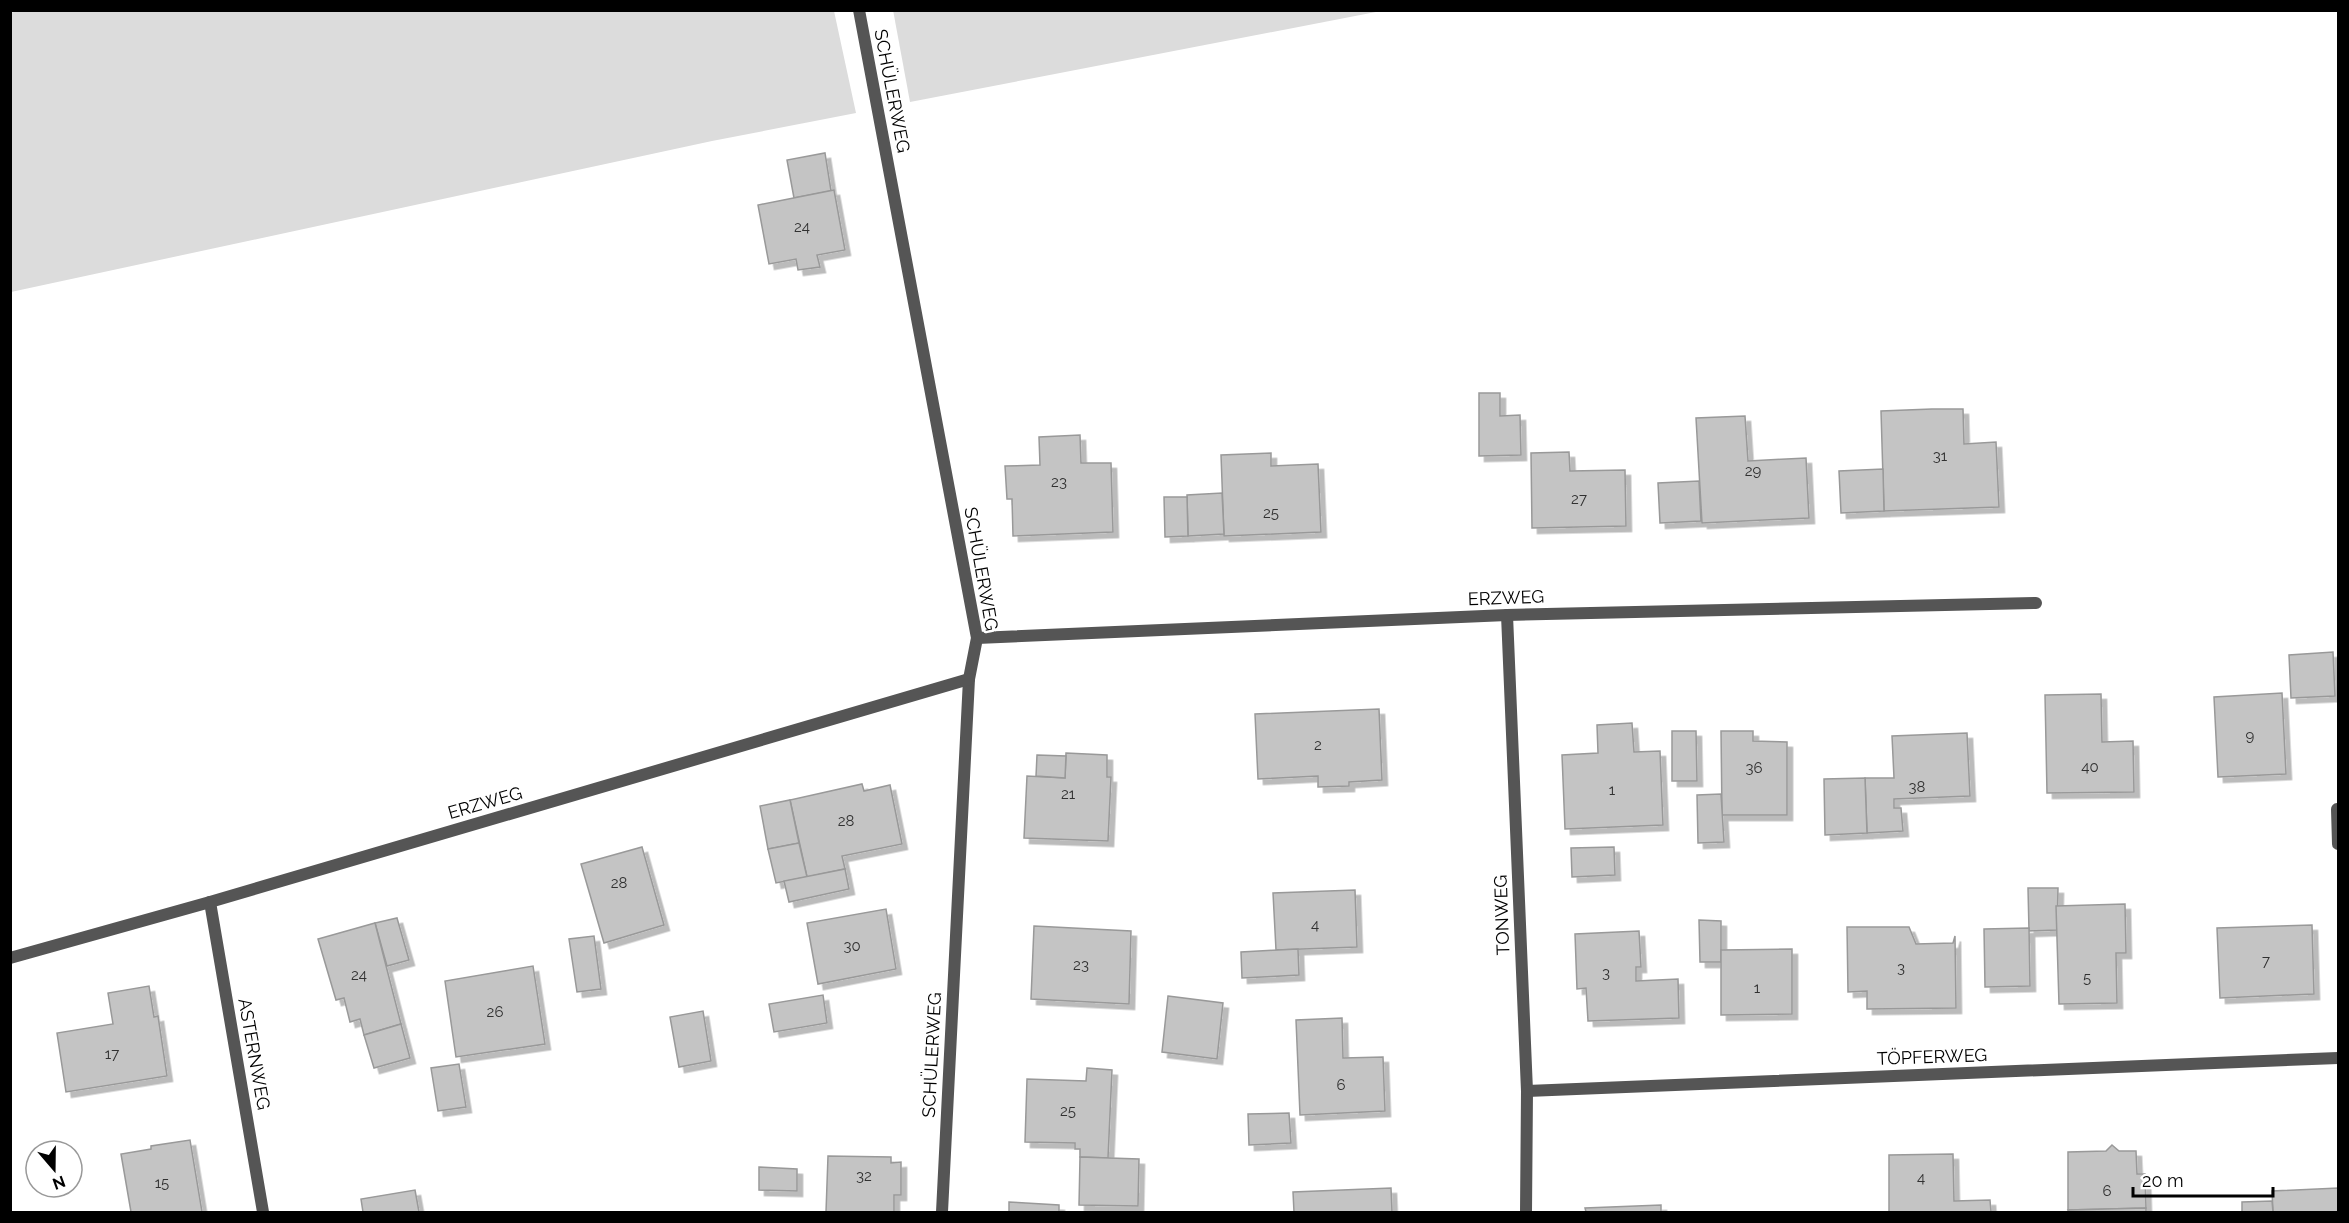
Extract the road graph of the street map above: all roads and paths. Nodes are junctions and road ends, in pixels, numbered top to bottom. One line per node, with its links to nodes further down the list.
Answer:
1 (859, 10): 4 (street, SCHÜLERWEG)
2 (2036, 603): 3 (street, ERZWEG)
3 (1508, 615): 4 (street, ERZWEG); 11 (street, TONWEG)
4 (977, 638): 5 (street, SCHÜLERWEG)
5 (969, 679): 8 (street, ERZWEG); 13 (street, SCHÜLERWEG)
6 (2337, 809): 7 (street)
7 (2338, 844)
8 (210, 902): 9 (street, ERZWEG); 12 (street, ASTERNWEG)
9 (10, 958)
10 (2338, 1058): 11 (street, TÖPFERWEG)
11 (1527, 1091): 14 (street, TONWEG)
12 (263, 1212)
13 (942, 1212)
14 (1526, 1212)

